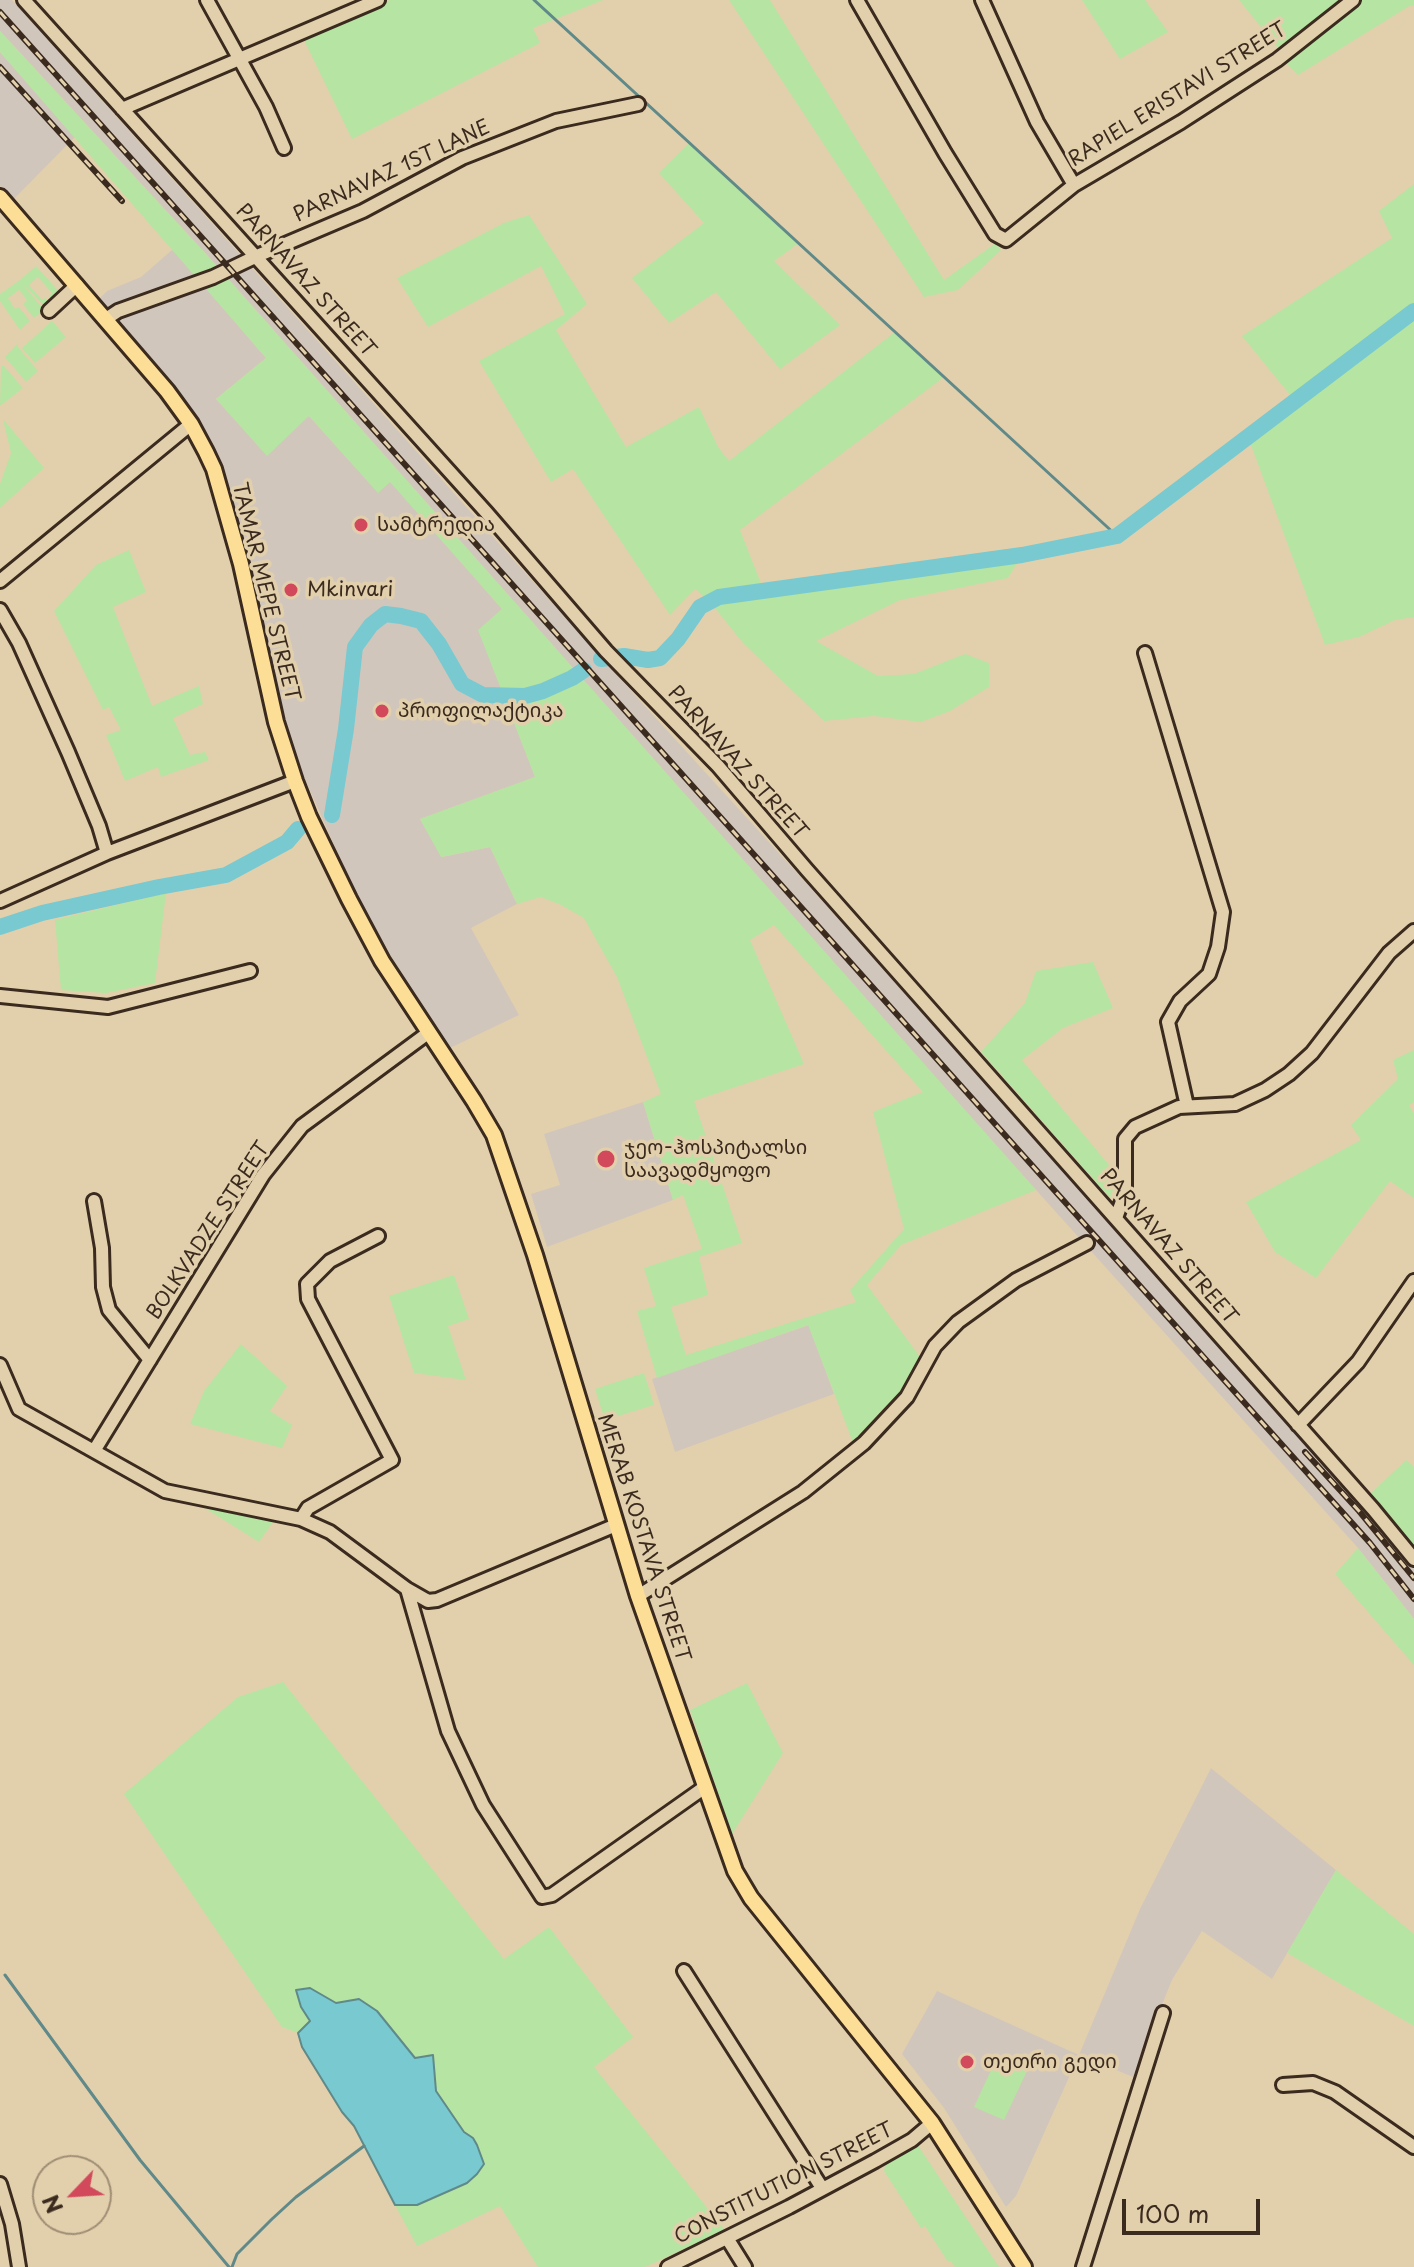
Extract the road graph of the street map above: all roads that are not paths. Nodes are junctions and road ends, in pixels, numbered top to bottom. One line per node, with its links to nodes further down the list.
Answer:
1 (24, 0): 9 (street, PARNAVAZ STREET)
2 (207, 0): 7 (street)
3 (378, 0): 7 (street)
4 (857, 0): 11 (street)
5 (982, 0): 11 (street, RAPIEL ERISTAVI STREET)
6 (1353, 0): 11 (street, RAPIEL ERISTAVI STREET)
7 (239, 59): 9 (street); 10 (street)
8 (638, 104): 13 (street, PARNAVAZ 1ST LANE)
9 (122, 109): 13 (street, PARNAVAZ STREET)
10 (284, 148)
11 (1074, 185)
12 (0, 197): 14 (main road, TAMAR MEPE STREET)
13 (257, 256): 16 (street, PARNAVAZ 1ST LANE); 30 (street, PARNAVAZ STREET)
14 (77, 285): 15 (street); 16 (main road, TAMAR MEPE STREET)
15 (49, 311)
16 (106, 319): 17 (main road, TAMAR MEPE STREET)
17 (191, 424): 18 (street); 21 (main road, TAMAR MEPE STREET)
18 (0, 581)
19 (0, 610): 22 (street)
20 (1145, 653): 28 (street)
21 (295, 781): 22 (street); 27 (main road, MERAB KOSTAVA STREET)
22 (107, 853): 23 (street)
23 (0, 901)
24 (1414, 931): 28 (street)
25 (250, 971): 26 (street)
26 (0, 996)
27 (428, 1033): 34 (street, BOLKVADZE STREET); 39 (main road, MERAB KOSTAVA STREET)
28 (1187, 1106): 30 (street)
29 (94, 1201): 34 (street)
30 (1116, 1218): 36 (street, PARNAVAZ STREET)
31 (378, 1236): 38 (street)
32 (1087, 1243): 42 (street)
33 (1414, 1281): 36 (street)
34 (150, 1360): 37 (street, BOLKVADZE STREET)
35 (0, 1365): 37 (street)
36 (1298, 1425): 40 (street, PARNAVAZ STREET)
37 (94, 1451): 38 (street)
38 (301, 1519): 41 (street)
39 (616, 1525): 41 (street); 42 (main road, MERAB KOSTAVA STREET)
40 (1414, 1559)
41 (407, 1589): 43 (street)
42 (638, 1596): 43 (main road, MERAB KOSTAVA STREET)
43 (705, 1787): 47 (main road, MERAB KOSTAVA STREET)
44 (684, 1971): 50 (street)
45 (1163, 2013): 56 (street)
46 (1283, 2085): 48 (street)
47 (935, 2128): 50 (street, CONSTITUTION STREET); 55 (main road, MERAB KOSTAVA STREET)
48 (1414, 2147)
49 (0, 2184): 52 (street)
50 (822, 2188): 51 (street, CONSTITUTION STREET)
51 (727, 2238): 53 (street, CONSTITUTION STREET); 54 (street)
52 (19, 2267)
53 (668, 2267)
54 (745, 2267)
55 (1024, 2267)
56 (1083, 2267)

